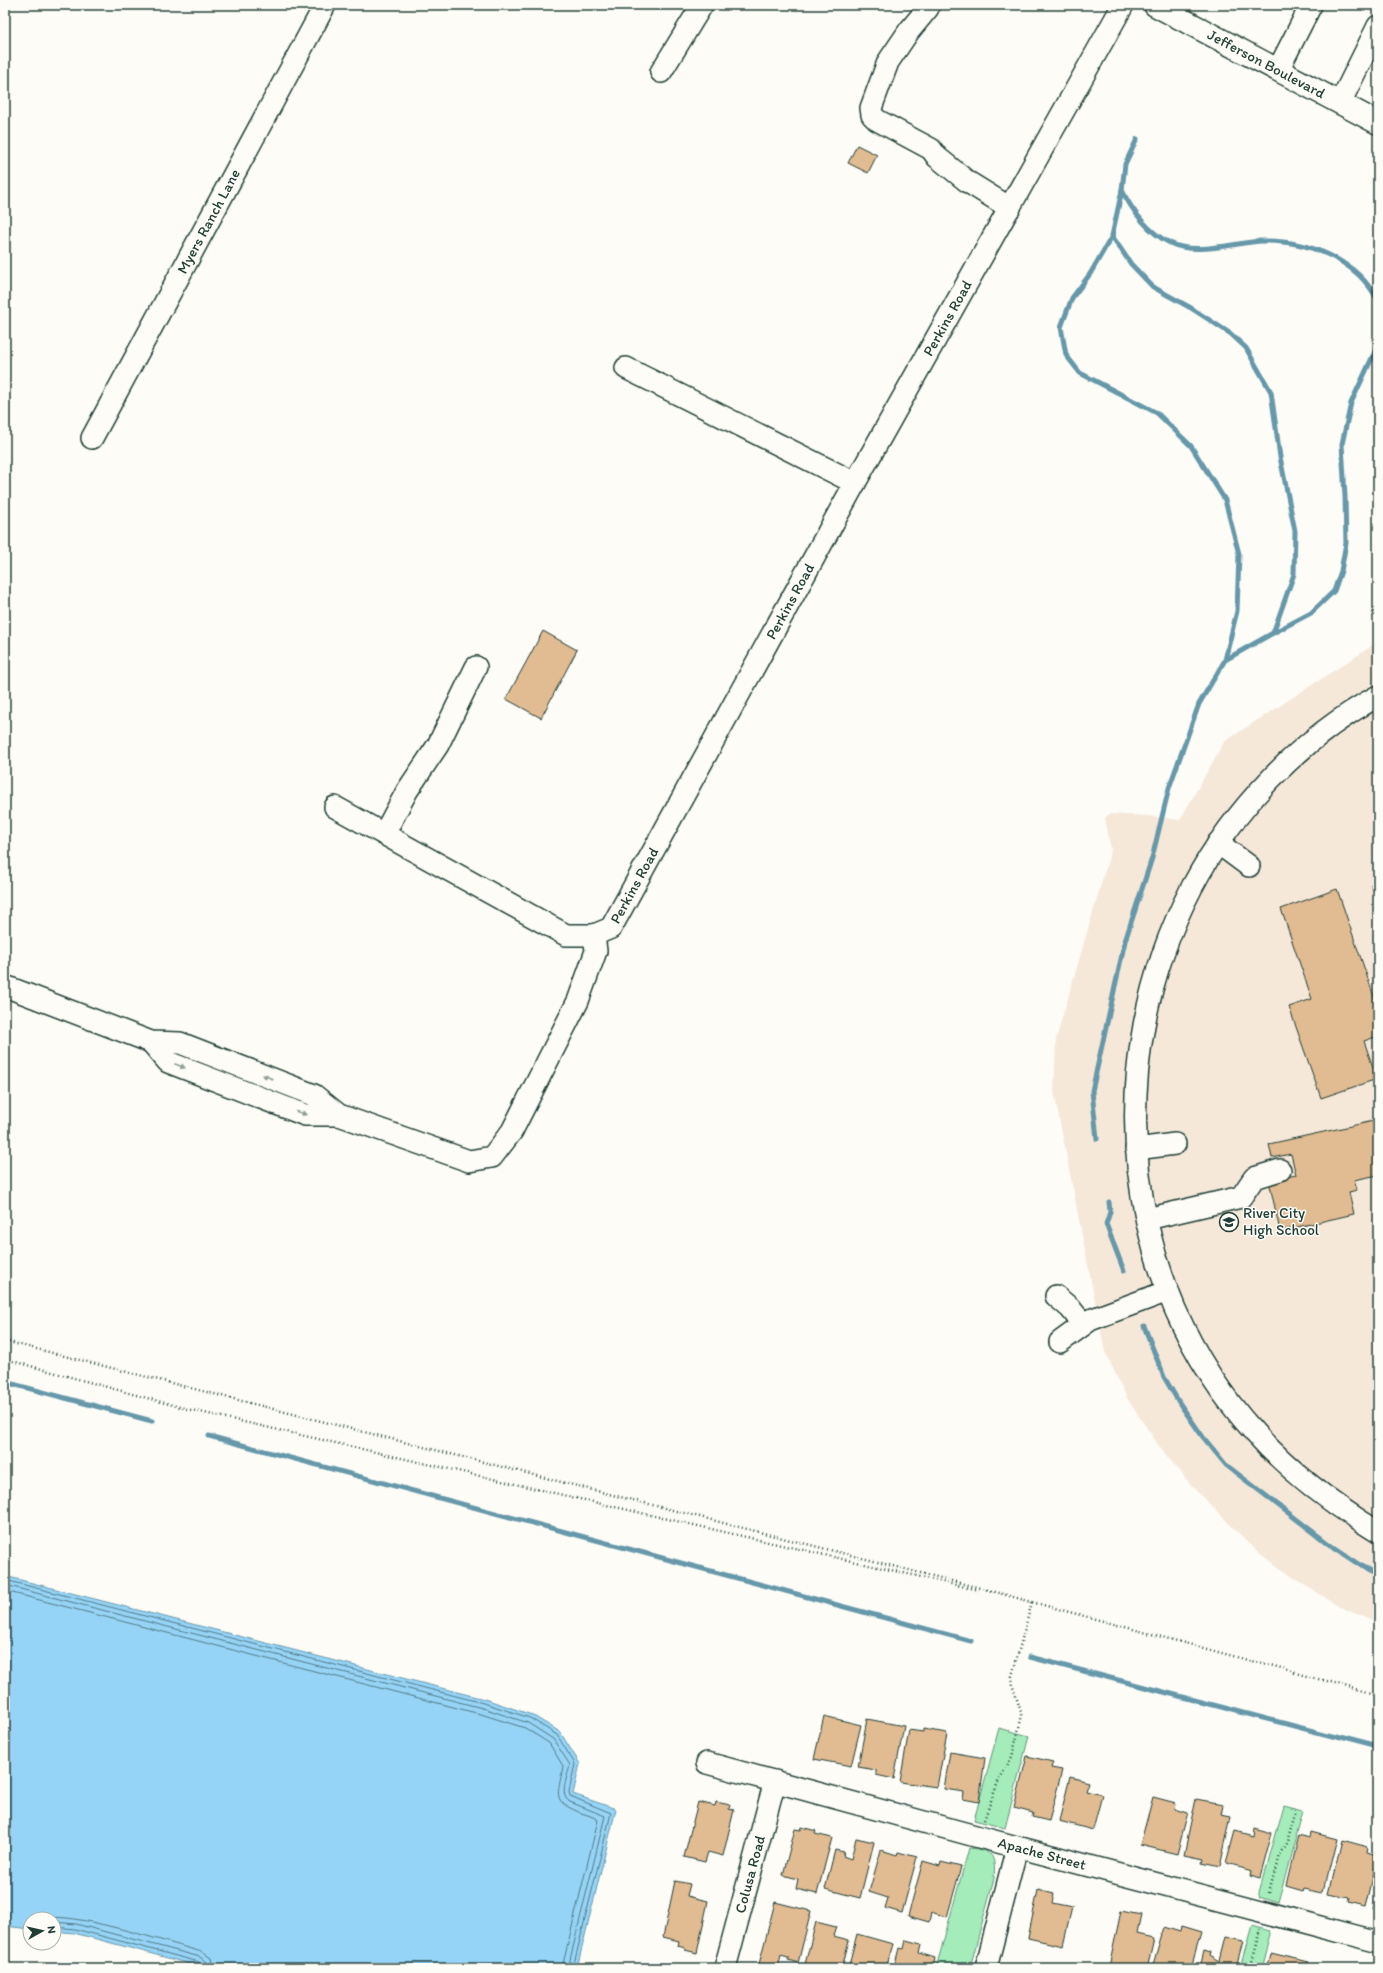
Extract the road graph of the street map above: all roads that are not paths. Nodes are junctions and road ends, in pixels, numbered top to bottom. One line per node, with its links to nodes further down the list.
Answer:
1 (325, 5): 14 (street, Myers Ranch Lane)
2 (702, 5): 9 (street)
3 (928, 5): 12 (street)
4 (1123, 5): 12 (street, Perkins Road)
5 (1155, 5): 8 (main road, Jefferson Boulevard)
6 (1311, 5): 8 (street)
7 (1378, 26): 10 (street)
8 (1278, 70): 10 (main road, Jefferson Boulevard)
9 (661, 72)
10 (1340, 103): 11 (main road, Jefferson Boulevard)
11 (1378, 123)
12 (1010, 208): 15 (street, Perkins Road)
13 (626, 368): 15 (street)
14 (92, 438)
15 (855, 483): 22 (street, Perkins Road)
16 (476, 667): 19 (street)
17 (1378, 696): 20 (street)
18 (335, 806): 19 (street, Perkins Road)
19 (384, 834): 22 (street, Perkins Road)
20 (1218, 843): 21 (street); 25 (street)
21 (1249, 866)
22 (594, 935): 23 (street)
23 (5, 986)
24 (1175, 1144): 25 (street)
25 (1136, 1149): 27 (street)
26 (1280, 1170): 27 (street)
27 (1147, 1219): 28 (street)
28 (1168, 1291): 30 (street); 32 (street)
29 (1056, 1296): 30 (street)
30 (1083, 1324): 31 (street)
31 (1060, 1342)
32 (1378, 1532)
33 (707, 1763): 34 (street, Apache Street)
34 (775, 1782): 35 (street, Apache Street); 37 (street, Colusa Road)
35 (1017, 1847): 36 (street, Apache Street); 38 (street)
36 (1378, 1942)
37 (725, 1968)
38 (986, 1968)

